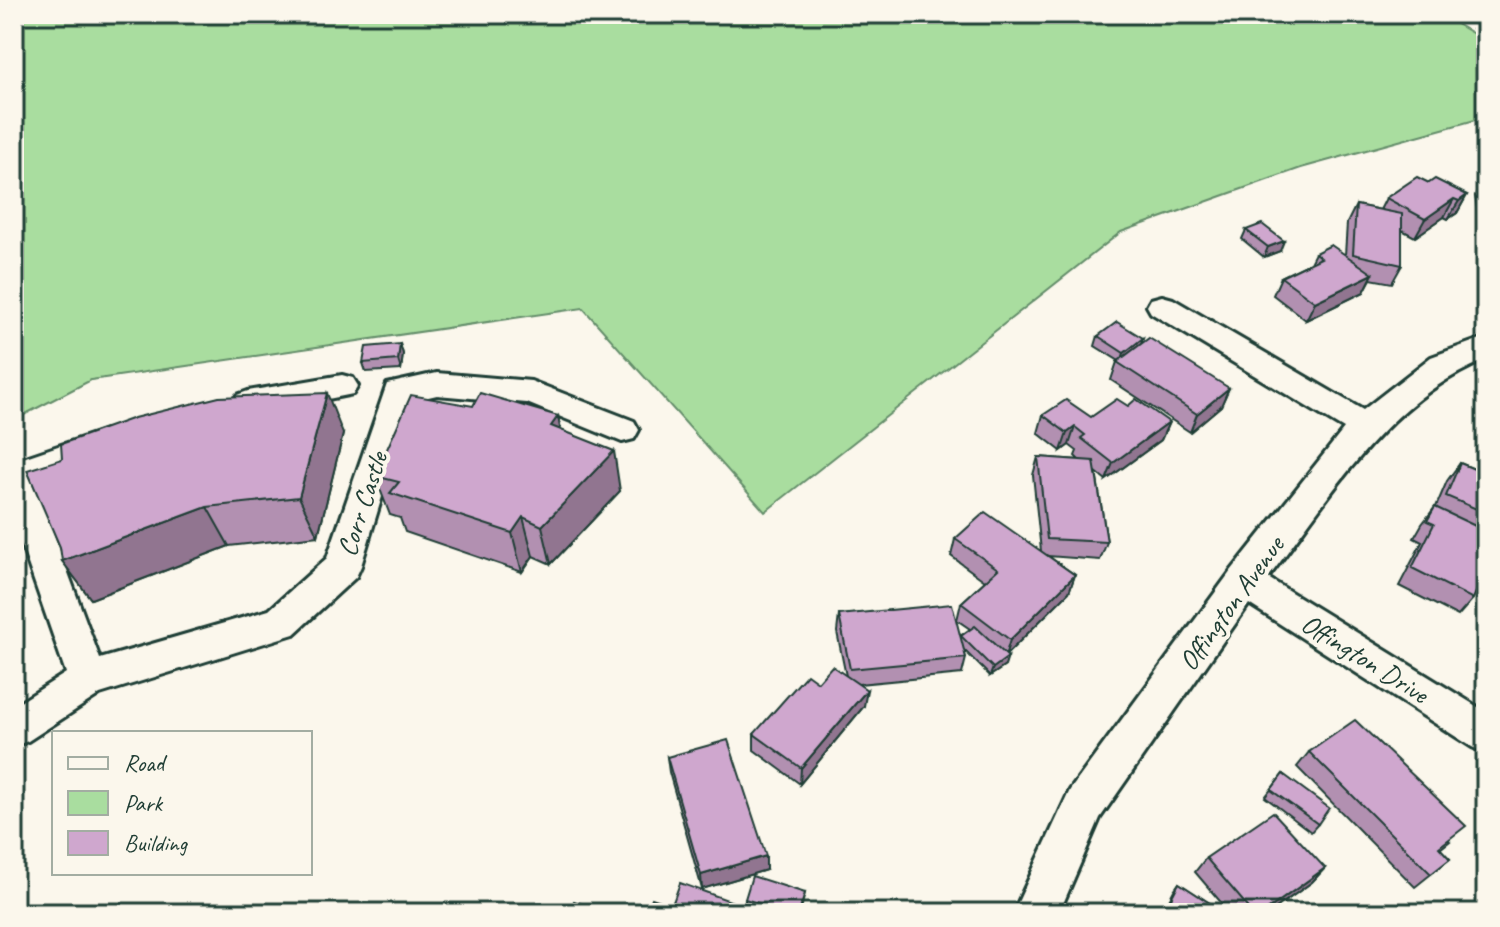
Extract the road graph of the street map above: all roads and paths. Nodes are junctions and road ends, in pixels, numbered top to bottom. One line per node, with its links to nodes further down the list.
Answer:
1 (1162, 306): 5 (street)
2 (1486, 348): 5 (street, Offington Avenue)
3 (342, 386): 4 (street)
4 (224, 407)
5 (1365, 426): 9 (street, Offington Avenue)
6 (622, 430): 10 (street, Corr Castle)
7 (134, 431): 8 (street)
8 (14, 474): 10 (street)
9 (1244, 582): 12 (street, Offington Drive); 13 (street, Offington Avenue)
10 (88, 680): 11 (street, Corr Castle)
11 (14, 728)
12 (1486, 734)
13 (1036, 913)

